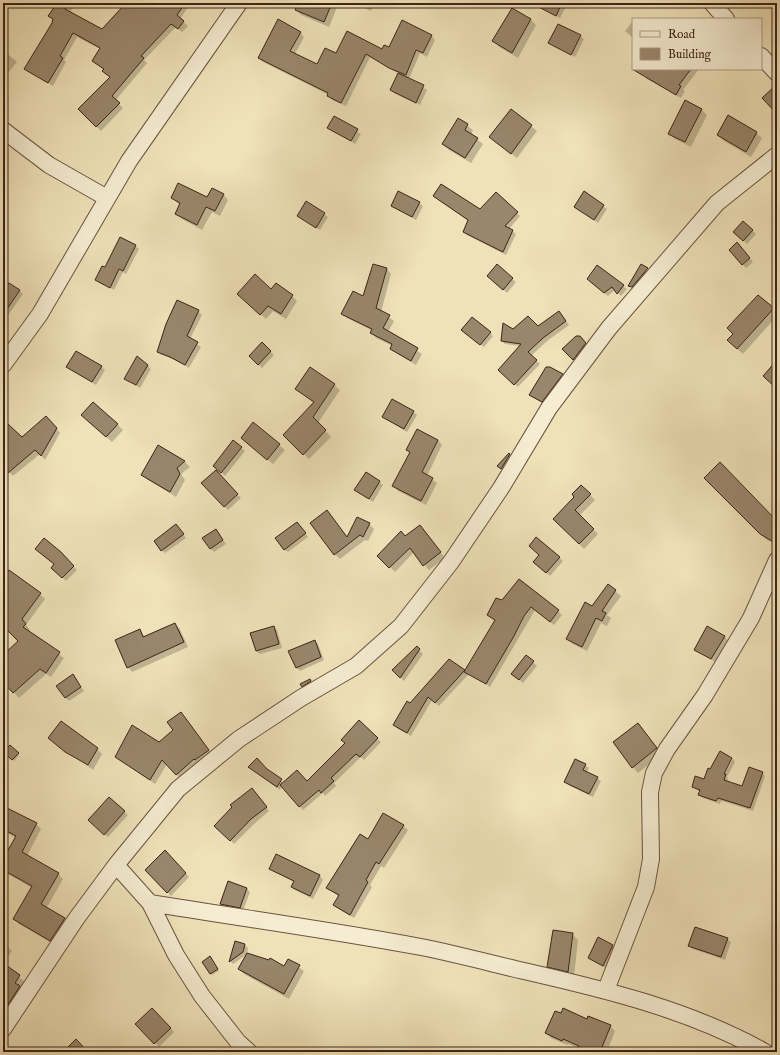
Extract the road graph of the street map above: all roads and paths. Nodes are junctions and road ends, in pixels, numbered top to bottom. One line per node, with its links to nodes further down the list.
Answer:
1 (239, 3): 8 (street)
2 (712, 3): 3 (street)
3 (725, 18)
4 (762, 57): 5 (street)
5 (777, 73)
6 (3, 130): 8 (street)
7 (777, 155): 11 (street)
8 (107, 198): 9 (street)
9 (3, 365)
10 (777, 560): 13 (street)
11 (116, 865): 12 (street); 14 (street)
12 (150, 903): 13 (street); 15 (street)
13 (606, 990): 16 (street)
14 (3, 1029)
15 (249, 1052)
16 (765, 1052)

